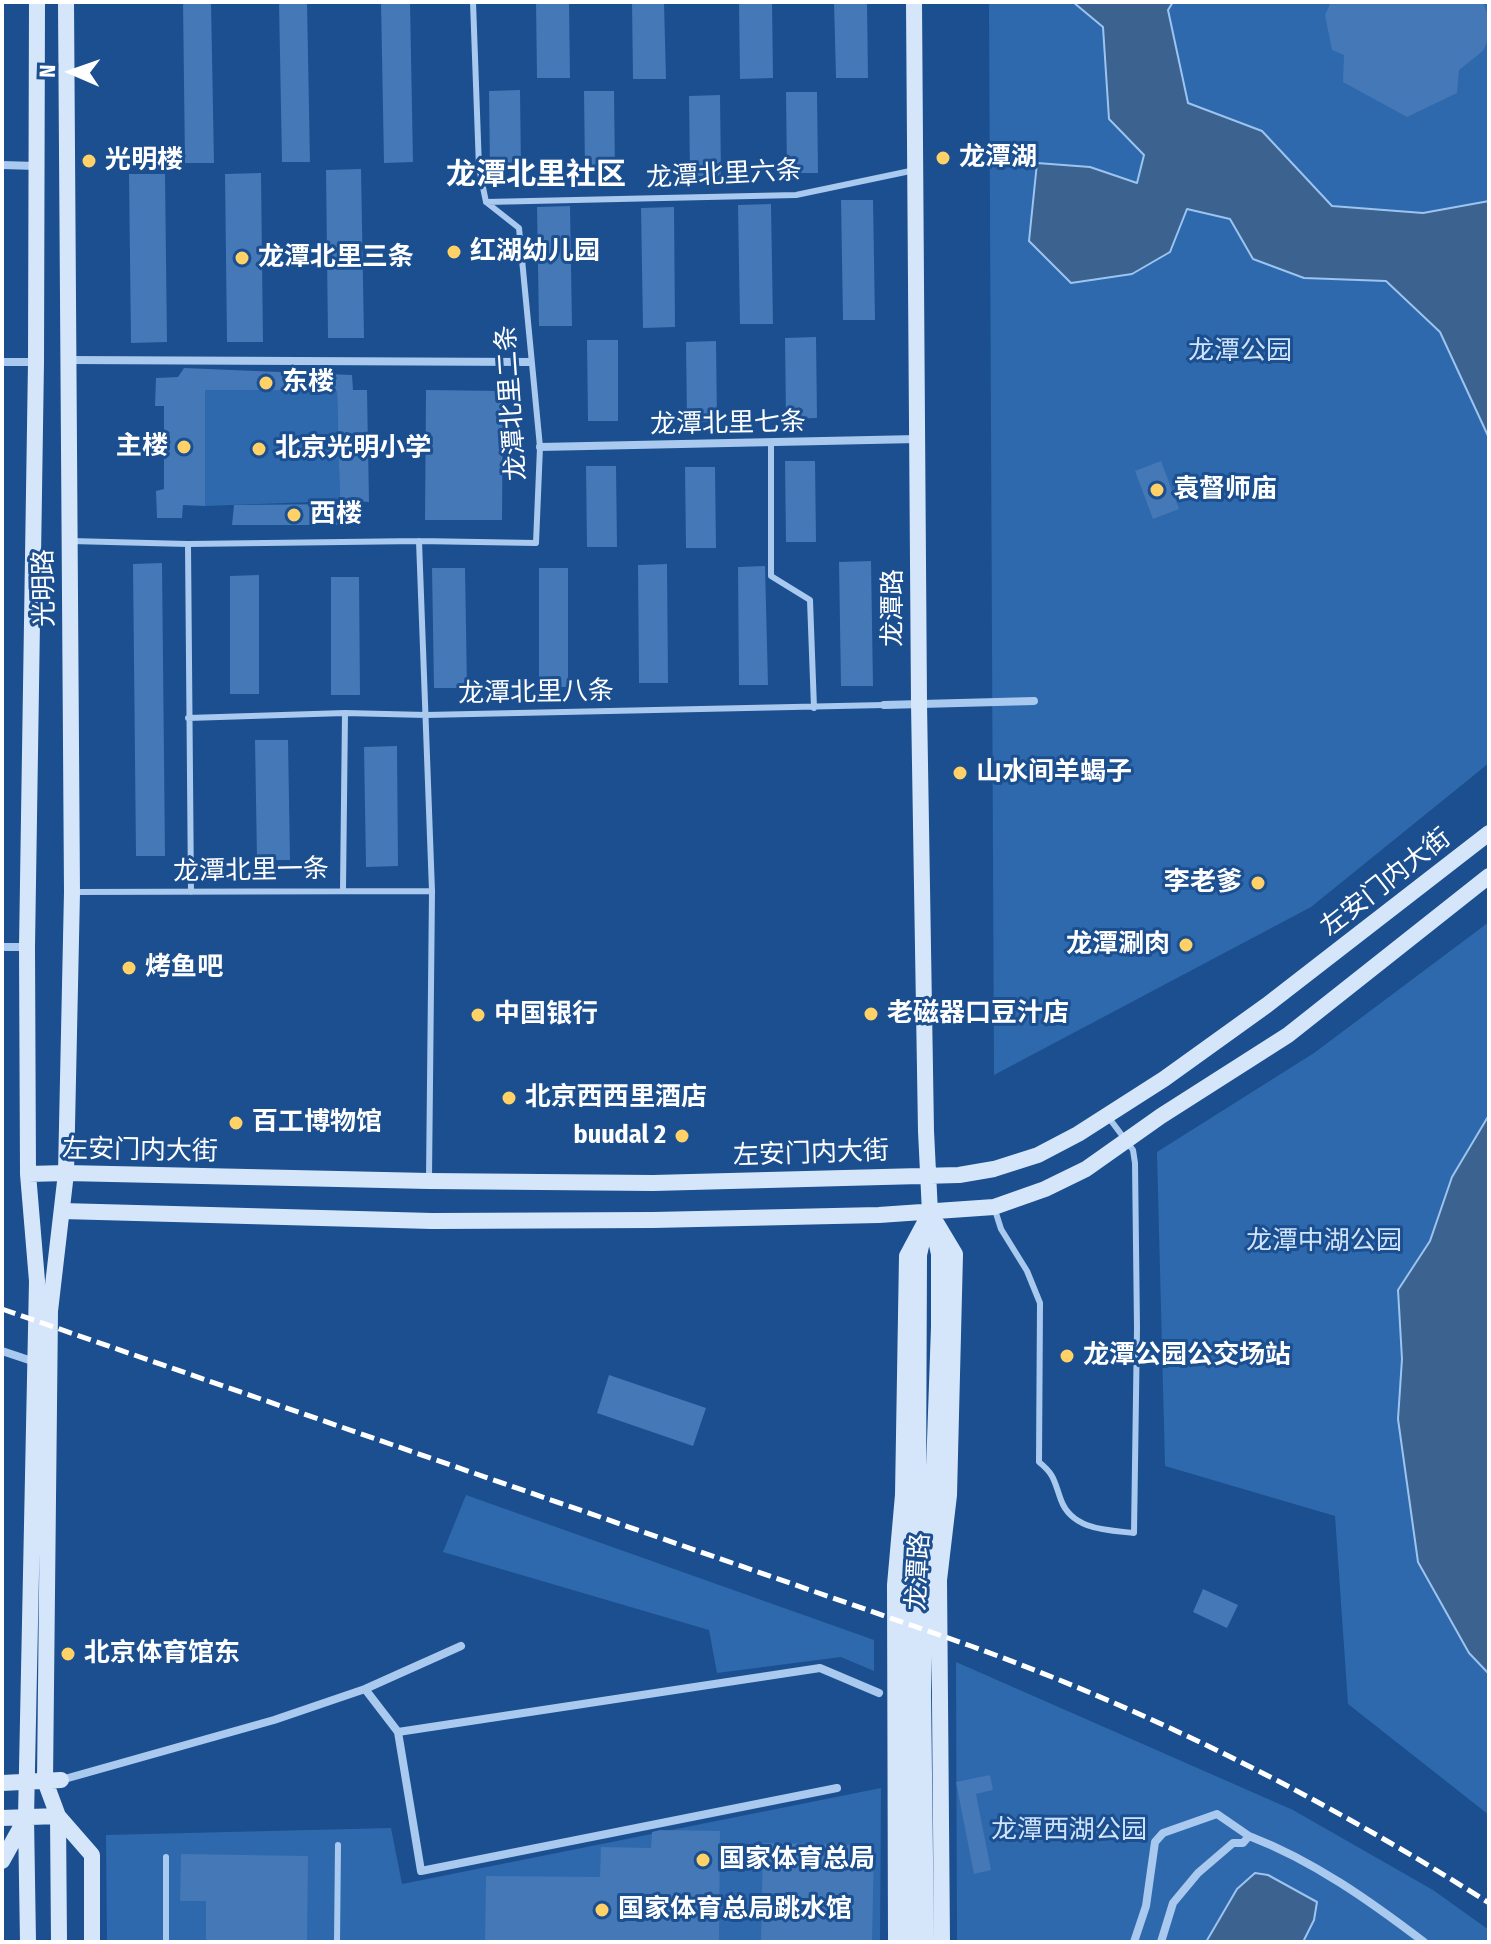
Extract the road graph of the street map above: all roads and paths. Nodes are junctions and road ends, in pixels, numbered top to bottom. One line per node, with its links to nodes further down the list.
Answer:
1 (37, 2): 6 (street, 光明路)
2 (66, 2): 9 (street, 光明路)
3 (473, 2): 8 (lane)
4 (914, 2): 7 (street, 龙潭路)
5 (2, 165): 6 (street)
6 (38, 166): 11 (street, 光明路)
7 (915, 170): 8 (lane, 龙潭北里六条); 13 (street, 龙潭路)
8 (486, 202): 12 (lane, 龙潭北里二条)
9 (67, 360): 12 (street); 16 (street, 光明路)
10 (2, 362): 11 (street)
11 (36, 362): 33 (street, 光明路)
12 (530, 362): 15 (lane, 龙潭北里二条)
13 (917, 439): 14 (street, 龙潭北里七条); 20 (street, 龙潭路)
14 (771, 443): 15 (street, 龙潭北里七条); 22 (lane)
15 (540, 447): 17 (lane, 龙潭北里二条)
16 (68, 541): 18 (lane, 龙潭北里二条); 30 (street, 光明路)
17 (419, 541): 18 (lane, 龙潭北里二条); 24 (lane)
18 (188, 544): 25 (lane)
19 (1034, 701): 20 (street)
20 (919, 703): 21 (street); 38 (street, 龙潭路)
21 (884, 705): 22 (lane, 龙潭北里八条)
22 (814, 708): 24 (lane, 龙潭北里八条)
23 (345, 713): 24 (lane, 龙潭北里八条); 25 (lane, 龙潭北里八条); 28 (lane)
24 (426, 715): 29 (lane)
25 (188, 718): 31 (lane)
26 (1489, 833): 34 (street, 左安门内大街)
27 (1489, 876): 35 (street)
28 (343, 889): 29 (lane, 龙潭北里一条); 31 (lane, 龙潭北里一条)
29 (432, 891): 39 (lane)
30 (72, 892): 31 (lane, 龙潭北里一条); 36 (street, 光明路)
31 (191, 892)
32 (2, 947): 33 (street)
33 (27, 947): 37 (street, 光明路)
34 (1107, 1115): 35 (lane); 38 (street, 左安门内大街)
35 (1126, 1140): 40 (street); 40 (lane)
36 (66, 1173): 37 (street, 左安门内大街); 39 (street, 左安门内大街); 41 (street, 光明路)
37 (28, 1174): 44 (street, 光明路)
38 (928, 1175): 39 (street, 左安门内大街); 42 (street, 龙潭路)
39 (429, 1181)
40 (994, 1207): 42 (street)
41 (62, 1211): 42 (street); 49 (street, 光明路)
42 (930, 1213): 65 (street, 龙潭路); 66 (street, 龙潭路); 67 (street, 龙潭路); 68 (street, 龙潭路)
43 (2, 1351): 44 (street)
44 (35, 1362): 50 (street, 光明路)
45 (461, 1646): 46 (street)
46 (365, 1689): 48 (street); 49 (street)
47 (879, 1693): 48 (street)
48 (398, 1732): 52 (street)
49 (53, 1781): 50 (street); 53 (street)
50 (27, 1782): 51 (street); 54 (street, 光明路)
51 (2, 1783)
52 (837, 1788)
53 (58, 1816): 54 (street); 61 (street); 62 (street)
54 (26, 1817): 55 (street); 59 (street); 60 (street, 光明路)
55 (2, 1818)
56 (1249, 1836): 69 (street); 70 (street); 71 (street)
57 (338, 1845): 64 (lane)
58 (166, 1857): 63 (lane)
59 (2, 1861)
60 (28, 1942)
61 (59, 1942)
62 (92, 1942)
63 (166, 1942)
64 (337, 1942)
65 (896, 1942)
66 (910, 1942)
67 (926, 1942)
68 (942, 1942)
69 (1134, 1942)
70 (1161, 1942)
71 (1424, 1942)

